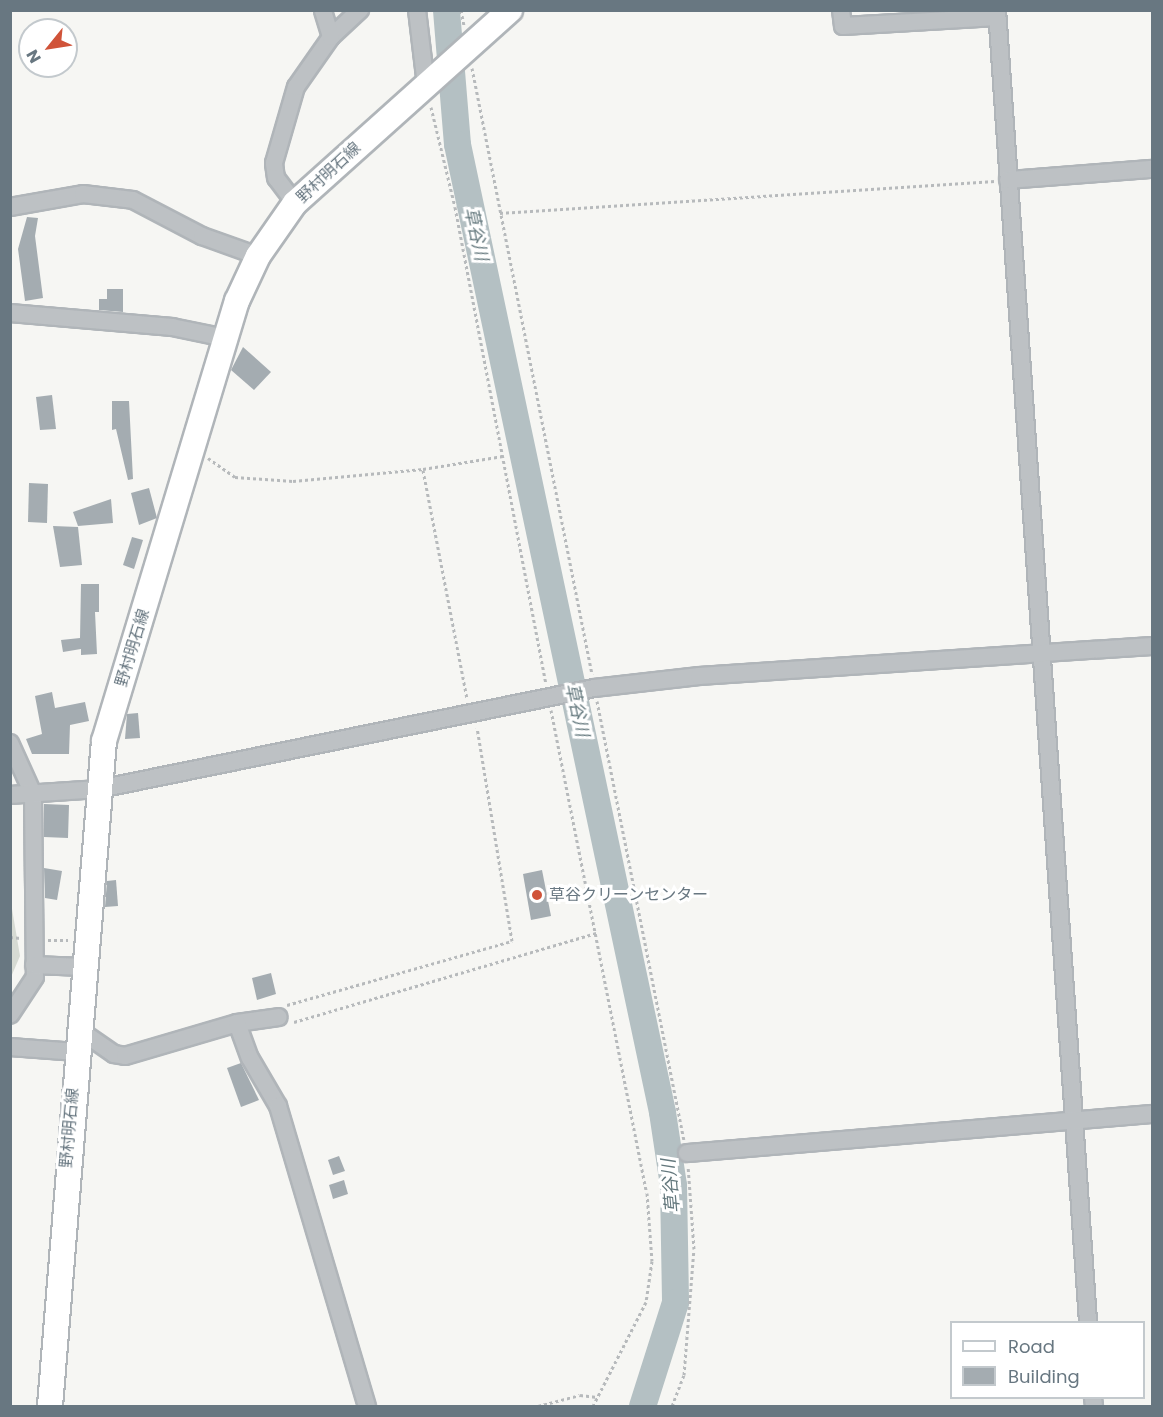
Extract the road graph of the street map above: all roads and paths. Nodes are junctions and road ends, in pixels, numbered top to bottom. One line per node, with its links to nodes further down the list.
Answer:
1 (323, 10): 7 (street)
2 (360, 10): 7 (street)
3 (417, 10): 9 (street)
4 (510, 10): 8 (main road, 野村明石線)
5 (841, 10): 6 (street)
6 (997, 14): 11 (street)
7 (331, 37): 12 (street)
8 (468, 47): 9 (main road, 野村明石線); 14 (path)
9 (426, 85): 12 (main road, 野村明石線); 19 (path)
10 (1152, 169): 11 (street)
11 (1008, 180): 14 (path); 22 (street)
12 (295, 203): 15 (main road, 野村明石線)
13 (10, 207): 15 (street)
14 (500, 213): 23 (path)
15 (258, 256): 17 (main road, 野村明石線)
16 (10, 313): 17 (street)
17 (225, 338): 18 (main road, 野村明石線)
18 (195, 439): 20 (path); 27 (main road, 野村明石線)
19 (502, 456): 20 (path); 24 (path)
20 (423, 469): 25 (path)
21 (1152, 646): 22 (street)
22 (1041, 653): 23 (street); 41 (street)
23 (594, 688): 24 (street); 42 (path)
24 (549, 697): 25 (street); 30 (path)
25 (472, 712): 27 (street); 36 (path)
26 (10, 743): 28 (street)
27 (99, 789): 28 (street); 32 (main road, 野村明石線)
28 (33, 794): 29 (street); 31 (street)
29 (10, 795)
30 (596, 933): 36 (path); 44 (path)
31 (33, 940): 32 (path); 33 (street)
32 (86, 940): 34 (main road, 野村明石線)
33 (34, 965): 34 (street); 35 (street)
34 (83, 967): 38 (main road, 野村明石線)
35 (10, 1015)
36 (279, 1017): 37 (street)
37 (237, 1023): 38 (street); 46 (street)
38 (77, 1040): 39 (street); 45 (main road, 野村明石線)
39 (10, 1047)
40 (1152, 1114): 41 (street)
41 (1073, 1122): 42 (street); 43 (street)
42 (687, 1154): 49 (path)
43 (1088, 1321)
44 (597, 1397): 47 (path); 48 (path)
45 (50, 1407)
46 (367, 1407)
47 (538, 1407)
48 (593, 1407)
49 (672, 1407)

